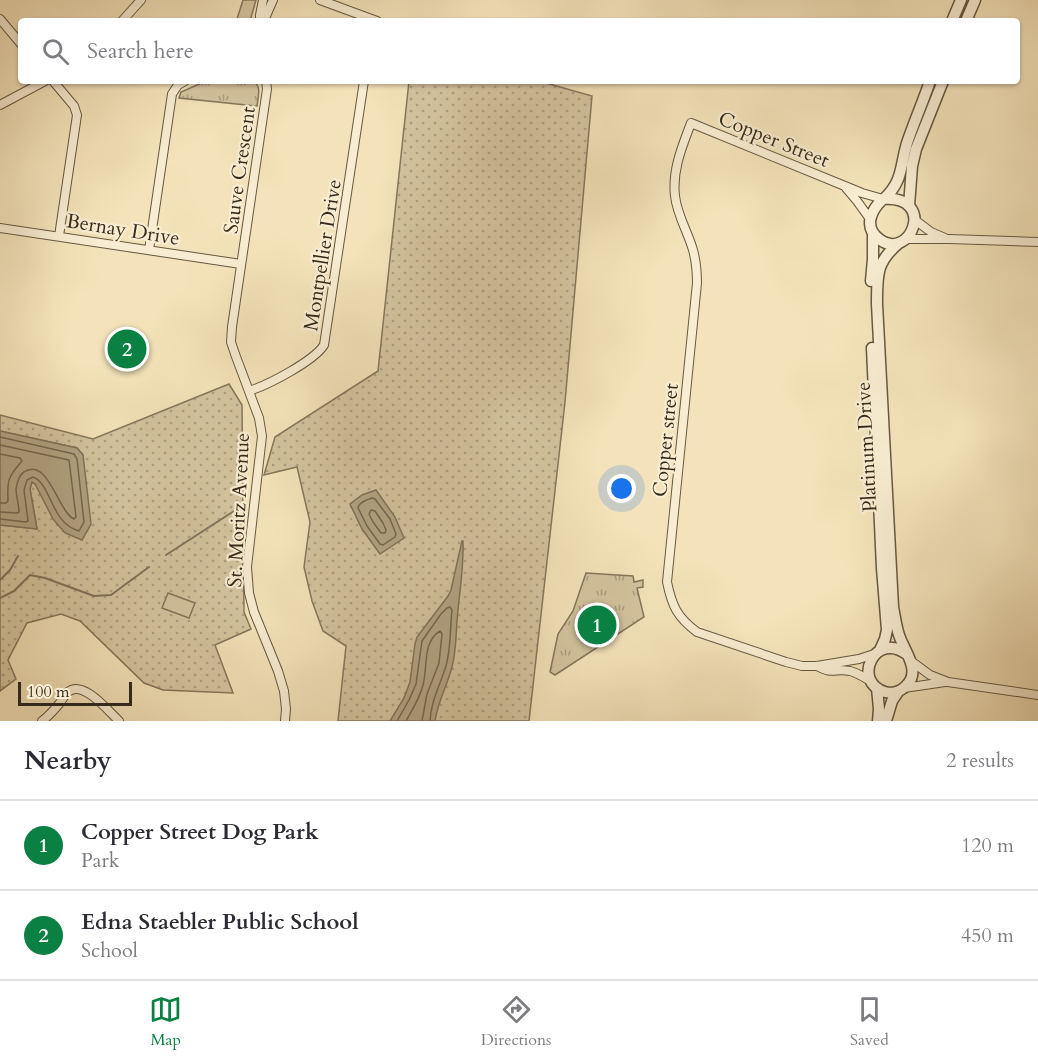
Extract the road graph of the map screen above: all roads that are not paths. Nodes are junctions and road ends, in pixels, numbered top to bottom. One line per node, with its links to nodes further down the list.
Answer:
1 (141, 0): 7 (street)
2 (263, 0): 8 (street)
3 (273, 0): 9 (street)
4 (320, 0): 10 (street)
5 (961, 0): 11 (street)
6 (975, 0): 12 (street)
7 (125, 18)
8 (260, 18)
9 (264, 18)
10 (367, 18)
11 (953, 18)
12 (967, 18)
13 (0, 19): 14 (street)
14 (18, 40)
15 (39, 84): 22 (street)
16 (56, 84): 31 (street)
17 (181, 84): 35 (street)
18 (266, 84): 36 (street, Sauve Crescent)
19 (364, 84): 37 (street, Montpellier Drive)
20 (929, 84): 25 (street)
21 (942, 84): 26 (street)
22 (0, 105)
23 (691, 123): 24 (street, Copper Street); 40 (street, Copper street)
24 (844, 185): 25 (street, Copper Street); 27 (street, Copper Street)
25 (883, 199): 26 (street); 27 (street)
26 (909, 206): 28 (street)
27 (870, 219): 30 (street)
28 (915, 220): 32 (street); 33 (street)
29 (0, 228): 31 (street, Bernay Drive)
30 (873, 234): 33 (street); 38 (street, Platinum Drive)
31 (59, 236): 35 (street, Bernay Drive)
32 (949, 239): 33 (street); 34 (street)
33 (903, 241): 39 (street, Platinum Drive)
34 (1038, 242)
35 (149, 250): 36 (street, Bernay Drive)
36 (242, 264): 37 (street, St. Moritz Avenue)
37 (249, 391): 47 (street, St. Moritz Avenue)
38 (877, 652): 39 (street); 40 (street); 42 (street)
39 (910, 658): 41 (street); 43 (street)
40 (817, 666): 42 (street, Copper street)
41 (948, 681): 43 (street); 44 (street)
42 (874, 685): 43 (street); 48 (street)
43 (901, 690): 49 (street)
44 (1038, 695)
45 (42, 721): 46 (street)
46 (119, 721)
47 (285, 721)
48 (878, 721)
49 (886, 721)

